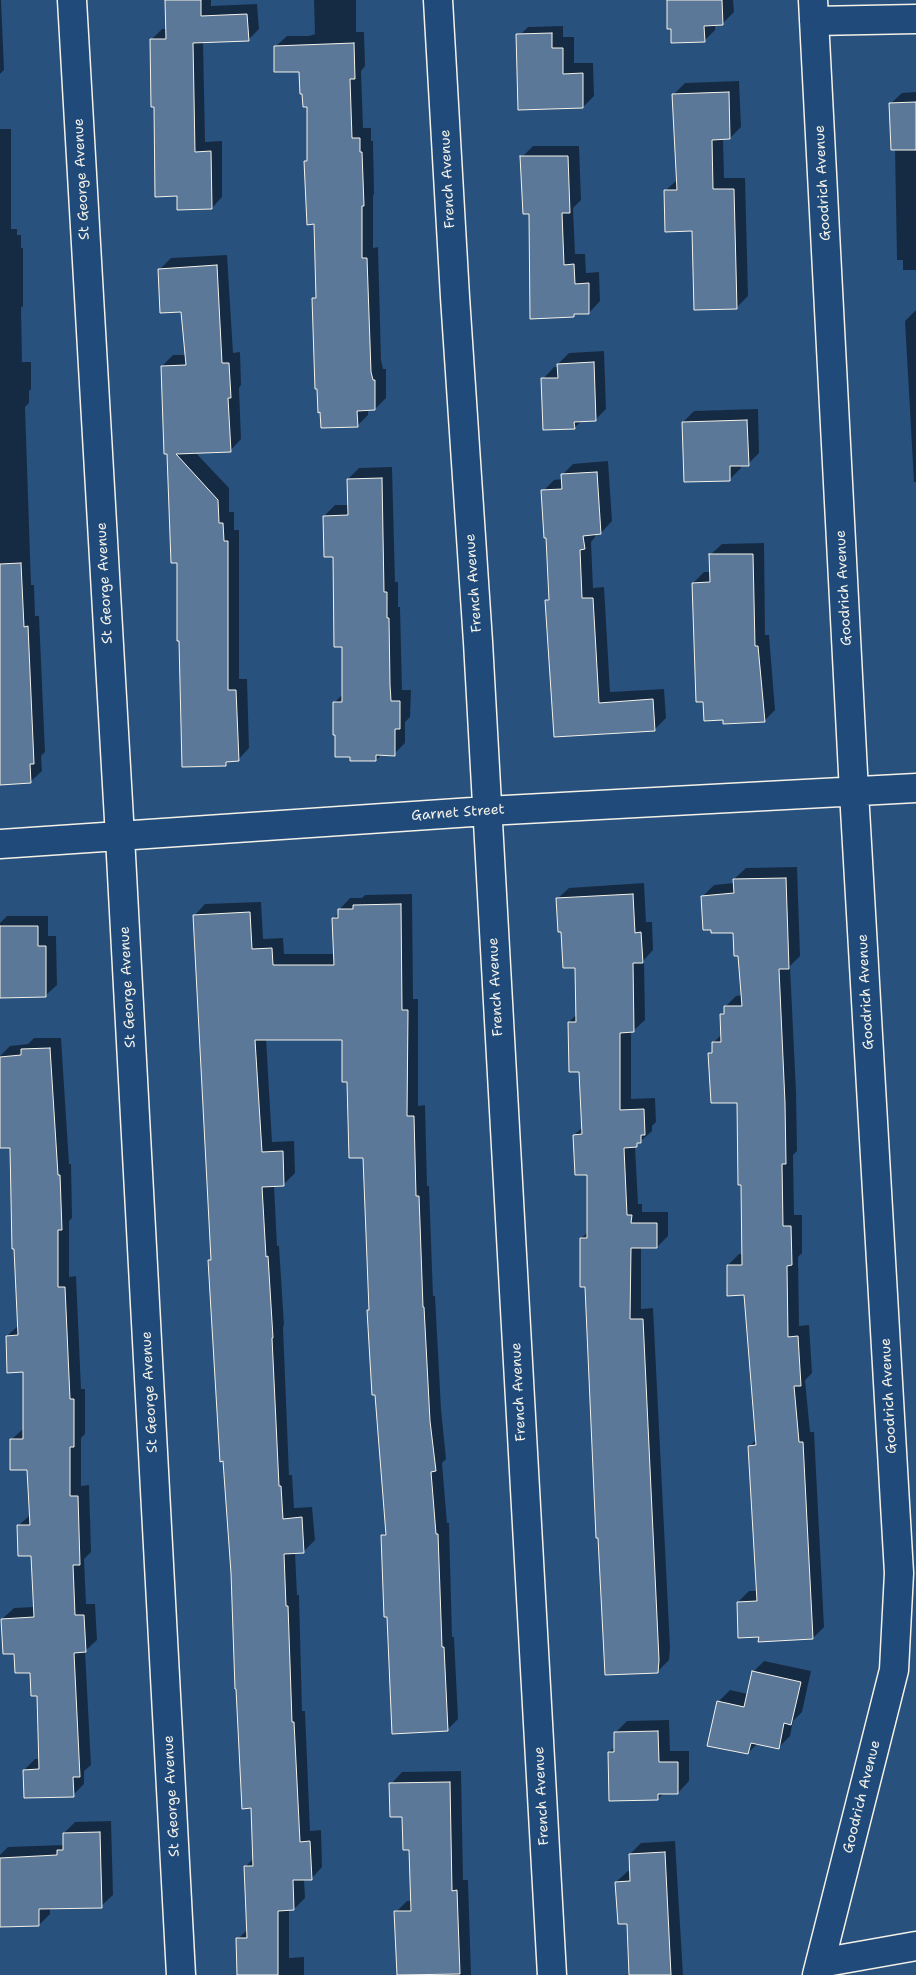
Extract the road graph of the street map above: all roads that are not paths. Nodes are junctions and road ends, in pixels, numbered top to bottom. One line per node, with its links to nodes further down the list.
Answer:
1 (72, 0): 8 (street, St George Avenue)
2 (438, 0): 7 (street, French Avenue)
3 (814, 10): 4 (street); 6 (street, Goodrich Avenue)
4 (916, 19)
5 (916, 788): 6 (street, Garnet Street)
6 (854, 792): 7 (street, Garnet Street); 10 (street, Goodrich Avenue)
7 (486, 811): 8 (street, Garnet Street); 14 (street, French Avenue)
8 (120, 837): 9 (street, Garnet Street); 13 (street, St George Avenue)
9 (0, 844)
10 (907, 1572): 12 (street, Goodrich Avenue)
11 (916, 1946): 12 (street)
12 (819, 1969)
13 (181, 1975)
14 (552, 1975)

